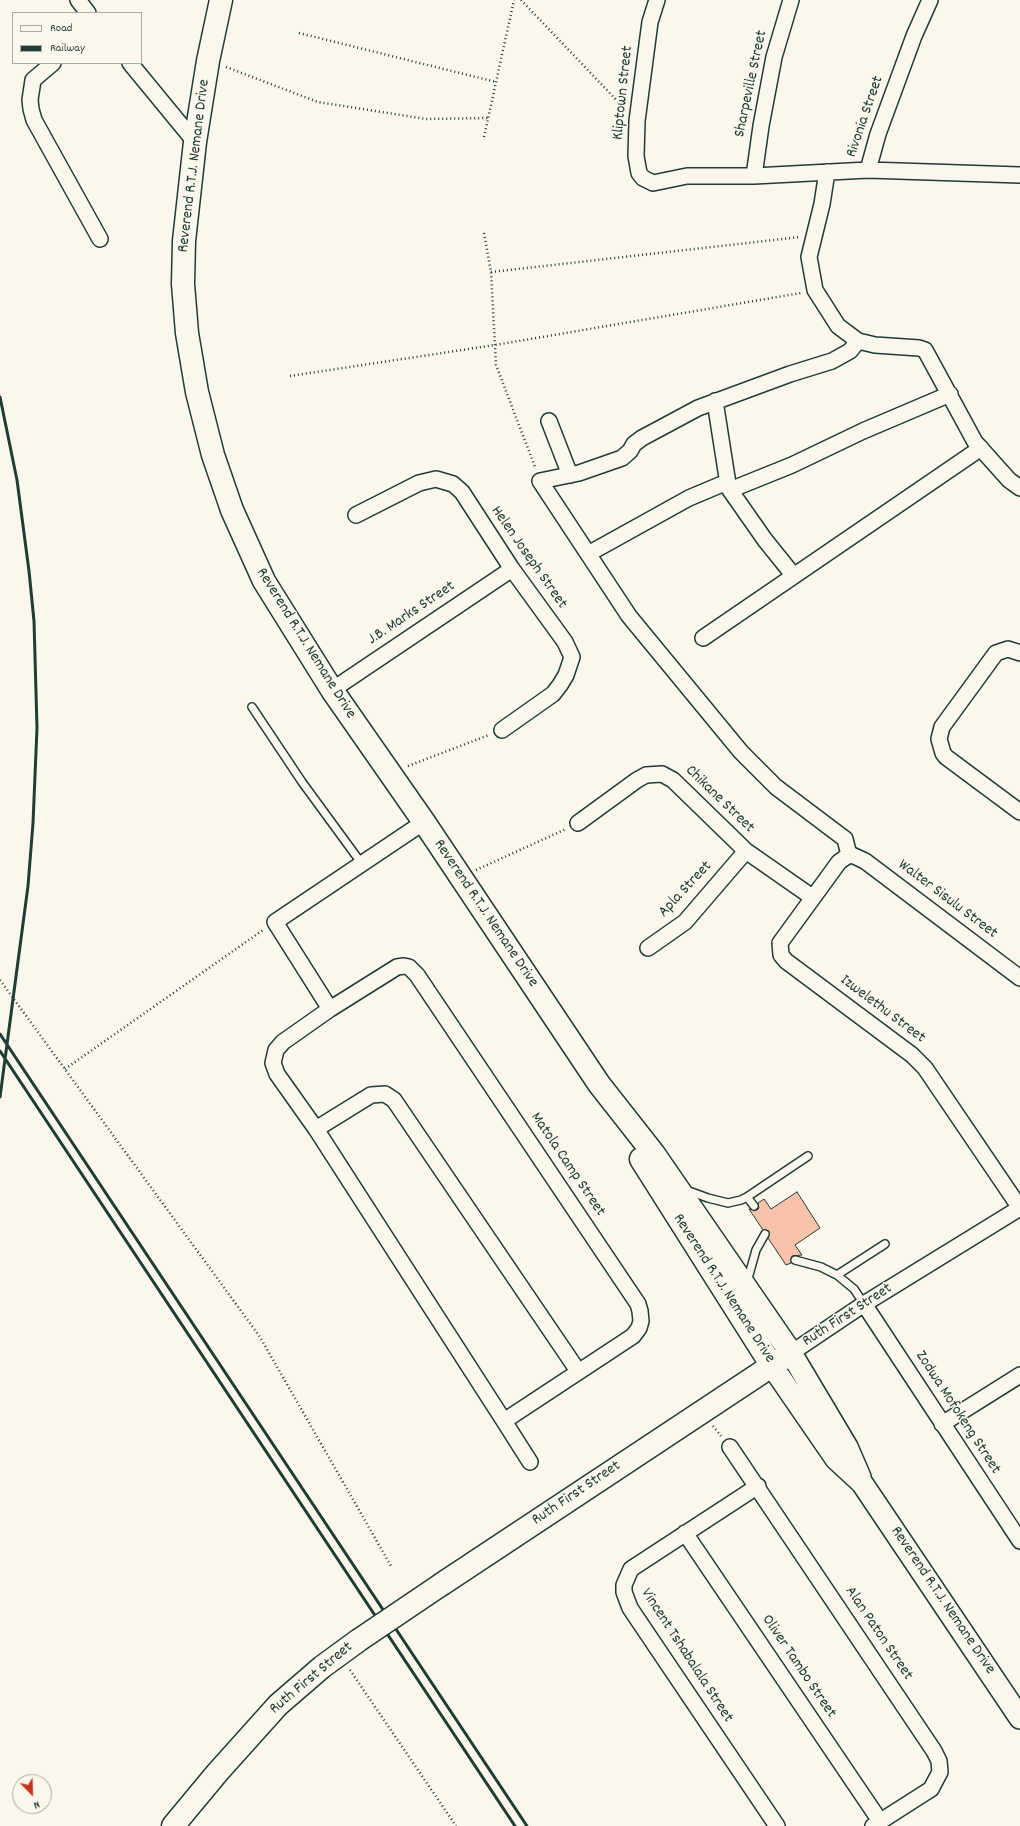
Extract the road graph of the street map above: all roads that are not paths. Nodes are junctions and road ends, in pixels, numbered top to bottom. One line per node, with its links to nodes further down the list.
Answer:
1 (78, 0): 6 (street)
2 (221, 0): 9 (main road, Reverend R.T.J. Nemane Drive)
3 (657, 0): 13 (street, Kliptown Street)
4 (790, 0): 13 (street, Sharpeville Street)
5 (930, 0): 10 (street, Rivonia Street)
6 (87, 12)
7 (52, 64): 14 (street)
8 (131, 64): 9 (street)
9 (195, 142): 29 (main road, Reverend R.T.J. Nemane Drive)
10 (868, 170): 11 (street, Rivonia Street); 12 (street)
11 (827, 172): 13 (street); 15 (street, Rivonia Street)
12 (1020, 175)
13 (754, 176)
14 (100, 239)
15 (858, 341): 16 (street, Rivonia Street); 17 (street)
16 (950, 394): 19 (street, Rivonia Street); 21 (street)
17 (715, 402): 20 (street); 21 (street)
18 (549, 421): 20 (street)
19 (981, 448): 22 (street, Rivonia Street); 26 (street)
20 (570, 475): 24 (street)
21 (729, 486): 24 (street); 26 (street)
22 (1020, 488)
23 (356, 516): 25 (street, Helen Joseph Street)
24 (588, 554): 36 (street)
25 (512, 569): 29 (street, J.B. Marks Street); 31 (street, Helen Joseph Street)
26 (794, 576): 27 (street)
27 (703, 638)
28 (1020, 653): 32 (street)
29 (332, 690): 33 (main road, Reverend R.T.J. Nemane Drive)
30 (252, 707): 37 (lane)
31 (502, 730)
32 (1020, 812)
33 (424, 822): 37 (street); 42 (main road, Reverend R.T.J. Nemane Drive)
34 (578, 824): 35 (street, Chikane Street)
35 (746, 851): 38 (street, Chikane Street); 39 (street, Apla Street)
36 (849, 855): 38 (street, Izwelethu Street); 40 (street, Walter Sisulu Street)
37 (362, 864): 41 (street)
38 (812, 897): 48 (street, Izwelethu Street)
39 (648, 948)
40 (1020, 978)
41 (330, 1009): 43 (street, Matola Camp Street); 57 (street, Matola Camp Street)
42 (599, 1084): 45 (main road, Reverend R.T.J. Nemane Drive); 56 (main road, Reverend R.T.J. Nemane Drive)
43 (316, 1129): 57 (street); 59 (street, Matola Camp Street)
44 (808, 1156): 46 (lane)
45 (677, 1187): 46 (lane); 53 (main road, Reverend R.T.J. Nemane Drive)
46 (747, 1197): 47 (lane)
47 (754, 1206)
48 (1020, 1208): 54 (street, Ruth First Street)
49 (765, 1234): 53 (lane)
50 (886, 1244): 52 (lane)
51 (795, 1260): 52 (lane)
52 (837, 1275): 54 (lane)
53 (746, 1286): 55 (main road, Reverend R.T.J. Nemane Drive)
54 (864, 1304): 55 (street, Ruth First Street); 60 (street, Zodwa Mofokeng Street)
55 (791, 1353): 56 (main road, Ruth First Street); 63 (street, Reverend R.T.J. Nemane Drive)
56 (772, 1366): 63 (street, Reverend R.T.J. Nemane Drive); 70 (main road, Ruth First Street, bridge)
57 (578, 1371): 59 (street, Matola Camp Street)
58 (1020, 1375): 60 (street)
59 (504, 1421): 62 (street, Matola Camp Street)
60 (942, 1424): 65 (street, Zodwa Mofokeng Street)
61 (730, 1447): 64 (street, Alan Paton Street)
62 (530, 1462)
63 (862, 1483): 68 (street, Reverend R.T.J. Nemane Drive)
64 (758, 1486): 66 (street, Vincent Tshabalala Street); 69 (street, Alan Paton Street)
65 (1016, 1525): 67 (street, Zodwa Mofokeng Street)
66 (685, 1533): 69 (street, Oliver Tambo Street); 71 (street, Vincent Tshabalala Street)
67 (1020, 1541)
68 (1020, 1718)
69 (877, 1824)
70 (173, 1826)
71 (777, 1826)

